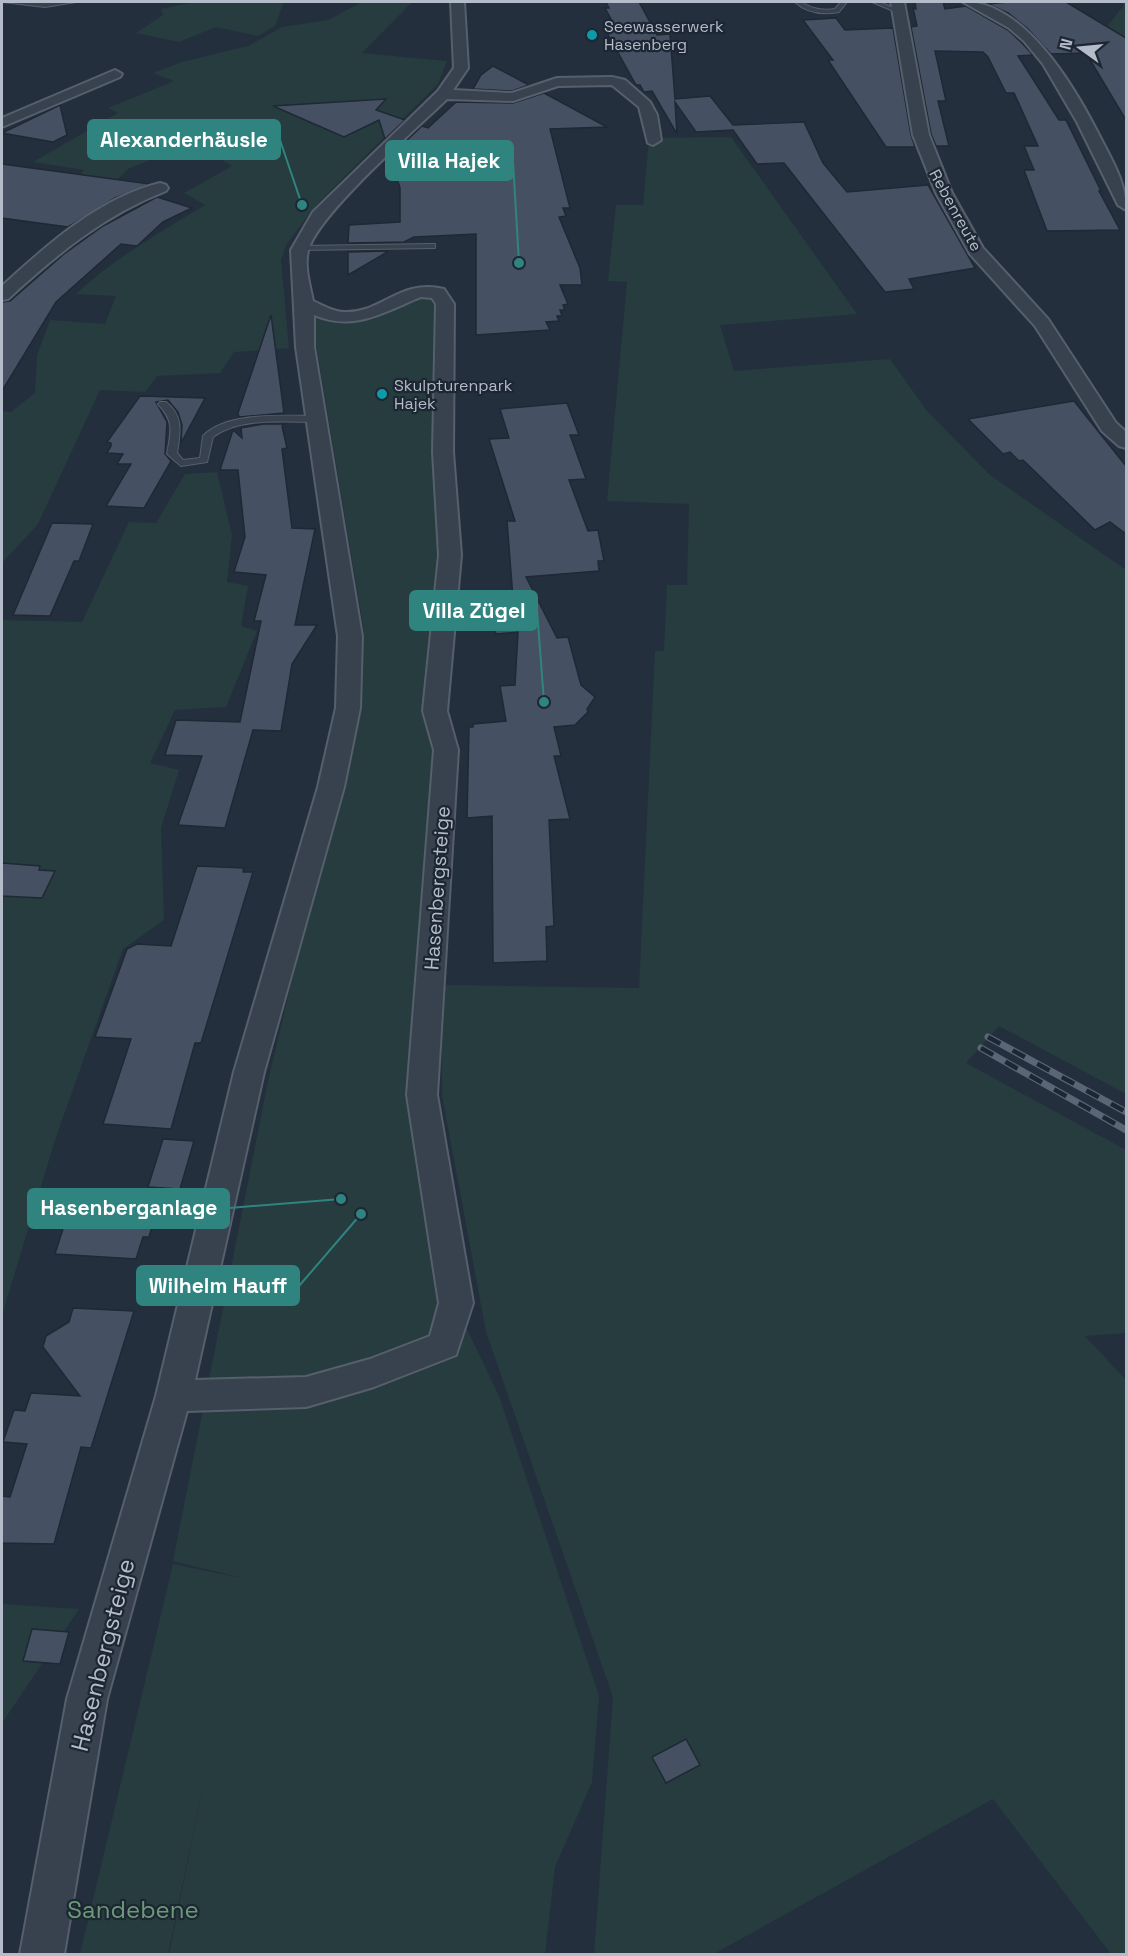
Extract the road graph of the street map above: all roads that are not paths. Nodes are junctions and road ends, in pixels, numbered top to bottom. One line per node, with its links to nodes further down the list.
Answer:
1 (6, 2): 2 (lane)
2 (72, 2)
3 (457, 2): 10 (street, Hasenbergsteige)
4 (798, 2): 5 (lane)
5 (844, 2)
6 (874, 2): 8 (lane)
7 (970, 2): 14 (street)
8 (897, 6): 21 (street, Rebenreute)
9 (115, 74): 11 (street)
10 (443, 94): 12 (street); 16 (street, Hasenbergsteige)
11 (2, 123)
12 (653, 140)
13 (160, 188): 17 (street)
14 (1126, 205)
15 (432, 246): 16 (lane)
16 (300, 248): 18 (street, Hasenbergsteige)
17 (2, 295)
18 (304, 304): 20 (street, Hasenbergsteige); 22 (street, Hasenbergsteige)
19 (163, 404): 20 (lane)
20 (318, 419): 22 (street, Hasenbergsteige)
21 (1126, 442)
22 (174, 1396): 23 (street, Hasenbergsteige)
23 (42, 1954)

